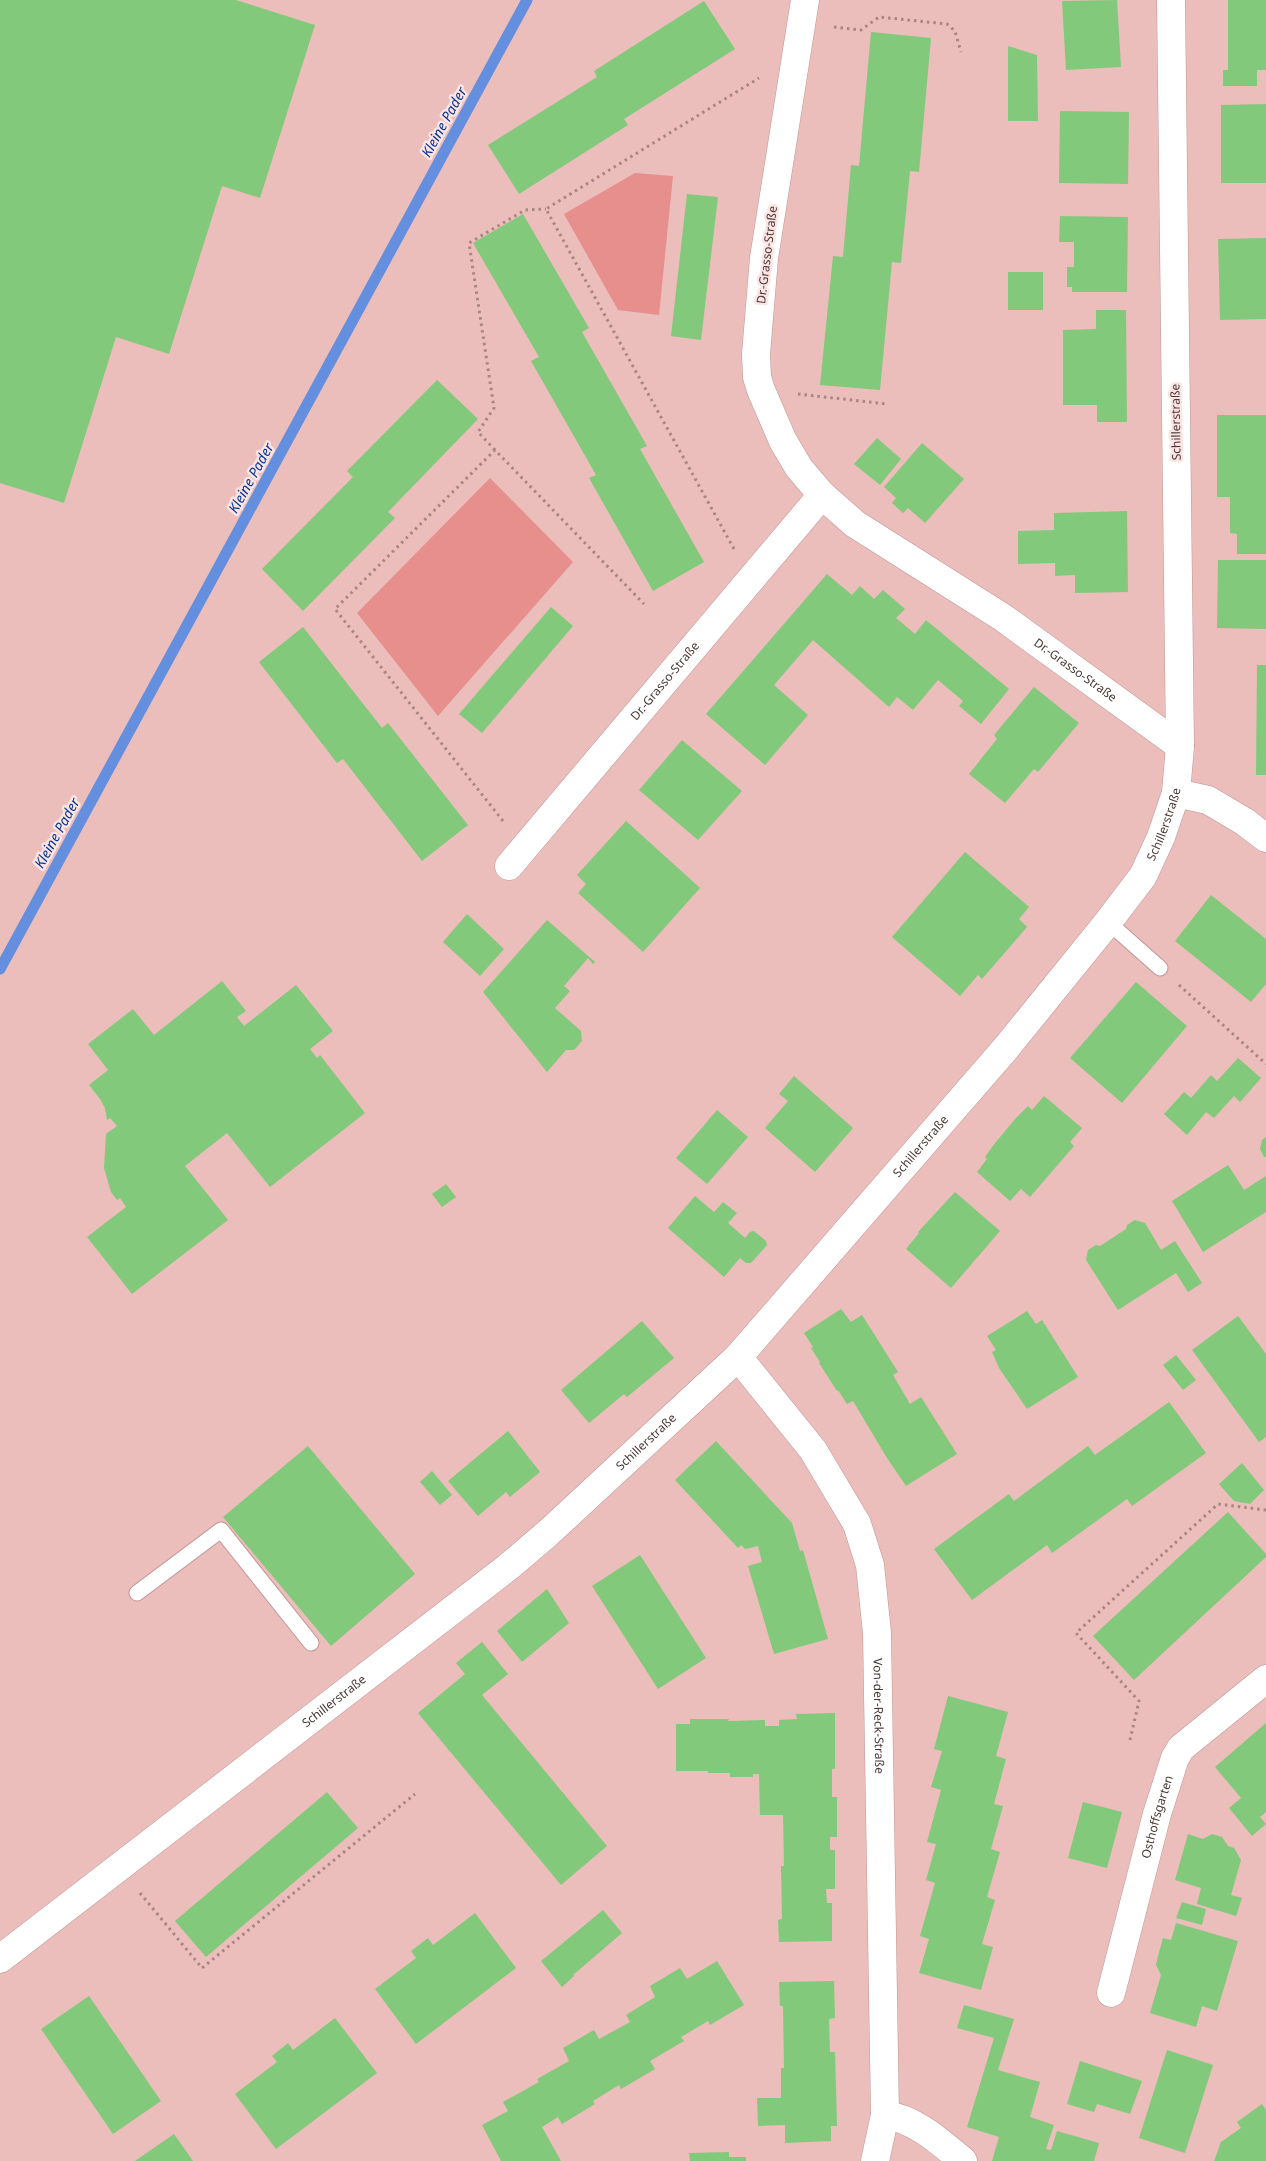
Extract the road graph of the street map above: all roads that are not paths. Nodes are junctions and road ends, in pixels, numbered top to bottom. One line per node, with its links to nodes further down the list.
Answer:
1 (1171, 0): 4 (street, Schillerstraße)
2 (803, 11): 3 (street, Dr.-Grasso-Straße)
3 (822, 495): 4 (street, Dr.-Grasso-Straße); 7 (street, Dr.-Grasso-Straße)
4 (1180, 746): 5 (street, Schillerstraße)
5 (1176, 793): 6 (street); 8 (street, Schillerstraße)
6 (1266, 838)
7 (509, 866)
8 (1108, 922): 9 (lane); 10 (street, Schillerstraße)
9 (1160, 968)
10 (738, 1357): 14 (street, Schillerstraße); 16 (street, Von-der-Reck-Straße)
11 (138, 1593): 12 (lane)
12 (311, 1643)
13 (1266, 1679): 15 (street, Osthoffsgarten)
14 (0, 1958)
15 (1111, 1992)
16 (886, 2115): 17 (street, Von-der-Reck-Straße); 18 (street)
17 (875, 2161)
18 (963, 2161)

